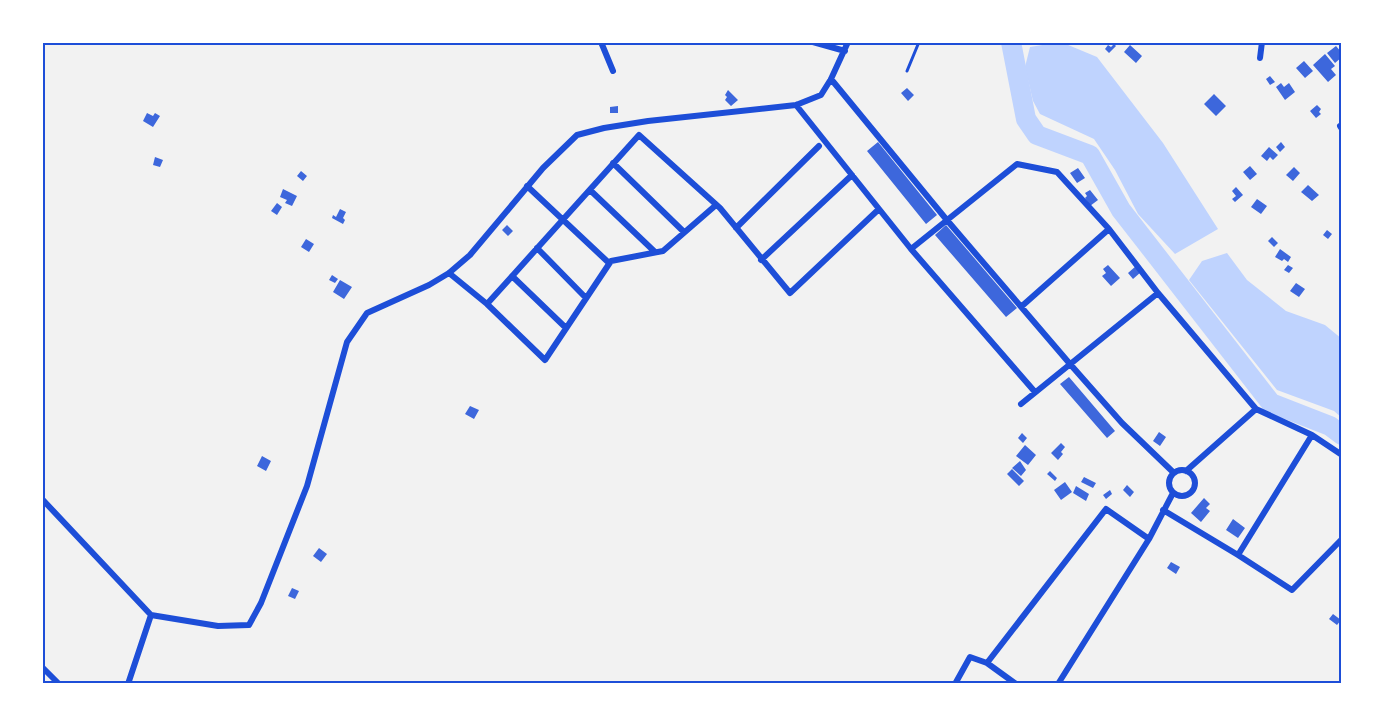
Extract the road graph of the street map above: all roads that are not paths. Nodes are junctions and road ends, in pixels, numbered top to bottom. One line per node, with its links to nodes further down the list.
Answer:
1 (601, 42): 8 (street)
2 (813, 42): 6 (street)
3 (848, 42): 6 (street)
4 (919, 42): 9 (lane)
5 (1262, 42): 7 (street)
6 (845, 51): 10 (street)
7 (1260, 58)
8 (613, 71)
9 (907, 71)
10 (831, 79): 11 (street); 20 (street)
11 (796, 105): 14 (street); 15 (street)
12 (819, 146): 21 (street)
13 (614, 163): 16 (street); 17 (street); 23 (street)
14 (852, 175): 18 (street); 27 (street)
15 (527, 186): 19 (street); 29 (street)
16 (590, 190): 19 (street); 26 (street)
17 (716, 205): 21 (street); 23 (street)
18 (879, 209): 25 (street); 27 (street)
19 (563, 219): 24 (street); 28 (street)
20 (946, 219): 22 (street); 25 (street); 34 (street)
21 (736, 228): 27 (street)
22 (1109, 229): 31 (street); 34 (street)
23 (684, 232): 26 (street)
24 (537, 248): 30 (street); 32 (street)
25 (911, 249): 37 (street)
26 (655, 252): 28 (street)
27 (761, 260)
28 (609, 263): 32 (street)
29 (449, 273): 33 (street); 50 (street)
30 (512, 276): 33 (street); 35 (street)
31 (1158, 292): 36 (street); 39 (street)
32 (586, 298): 35 (street)
33 (487, 304): 35 (street)
34 (1022, 306): 36 (street)
35 (566, 328)
36 (1071, 364): 37 (street); 43 (street)
37 (1035, 392): 38 (street)
38 (1021, 404)
39 (1256, 409): 40 (street); 42 (street)
40 (1312, 435): 41 (street); 49 (street)
41 (1342, 455)
42 (1186, 471): 43 (street); 44 (street)
43 (1174, 473): 44 (street)
44 (1173, 493): 46 (street)
45 (42, 499): 50 (street)
46 (1163, 510): 47 (street); 49 (street)
47 (1149, 539): 51 (street); 58 (street)
48 (1342, 539): 49 (street)
49 (1238, 555)
50 (151, 615): 55 (street)
51 (987, 663): 53 (street); 56 (street)
52 (42, 666): 54 (street)
53 (1008, 682): 57 (street)
54 (59, 684)
55 (128, 684)
56 (955, 684)
57 (1016, 684)
58 (1058, 684)

